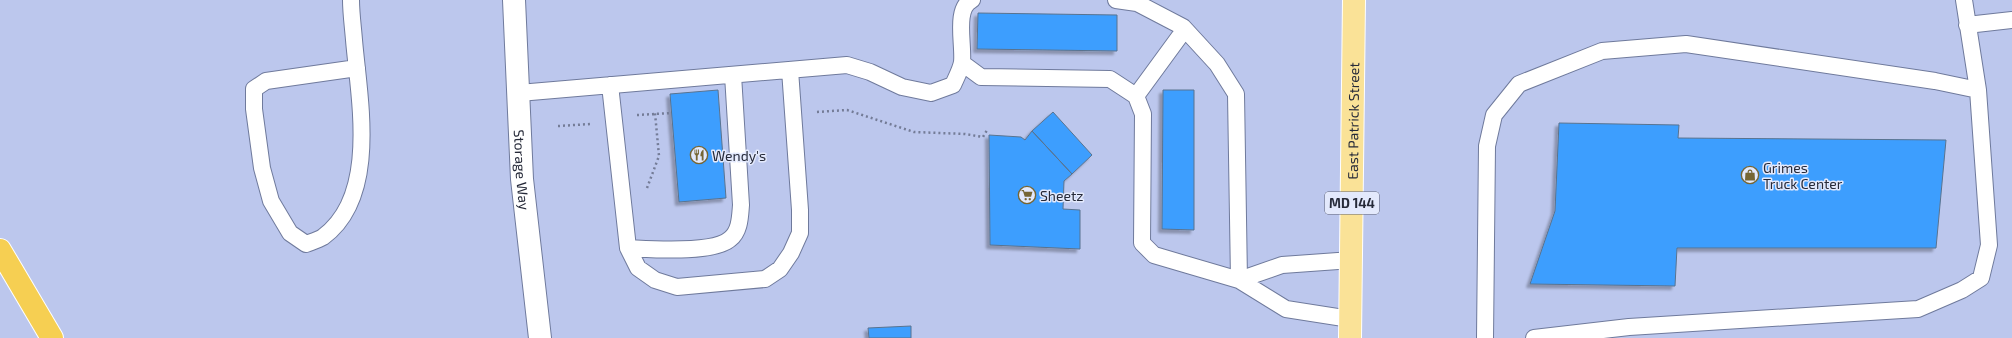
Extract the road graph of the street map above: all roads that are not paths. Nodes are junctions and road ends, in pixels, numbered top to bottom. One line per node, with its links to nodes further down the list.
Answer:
1 (352, 0): 11 (lane)
2 (514, 0): 16 (street, Storage Way)
3 (972, 0): 10 (lane)
4 (1116, 0): 9 (lane)
5 (1354, 0): 20 (main road, East Patrick Street / MD 144)
6 (1964, 0): 8 (lane)
7 (2012, 20): 8 (lane)
8 (1967, 25): 15 (lane)
9 (1185, 29): 17 (lane); 21 (lane)
10 (962, 63): 12 (lane); 17 (lane)
11 (357, 68): 11 (lane)
12 (790, 70): 13 (lane); 18 (lane)
13 (732, 75): 14 (lane); 18 (lane)
14 (610, 86): 16 (lane); 18 (lane)
15 (1978, 90): 25 (lane); 26 (lane)
16 (519, 93): 24 (street, Storage Way)
17 (1136, 96): 21 (lane)
18 (628, 248)
19 (0, 250): 23 (highway)
20 (1352, 260): 21 (lane); 22 (main road, East Patrick Street / MD 144)
21 (1239, 280): 22 (lane)
22 (1350, 329)
23 (52, 338)
24 (540, 338)
25 (1485, 338)
26 (1534, 338)

